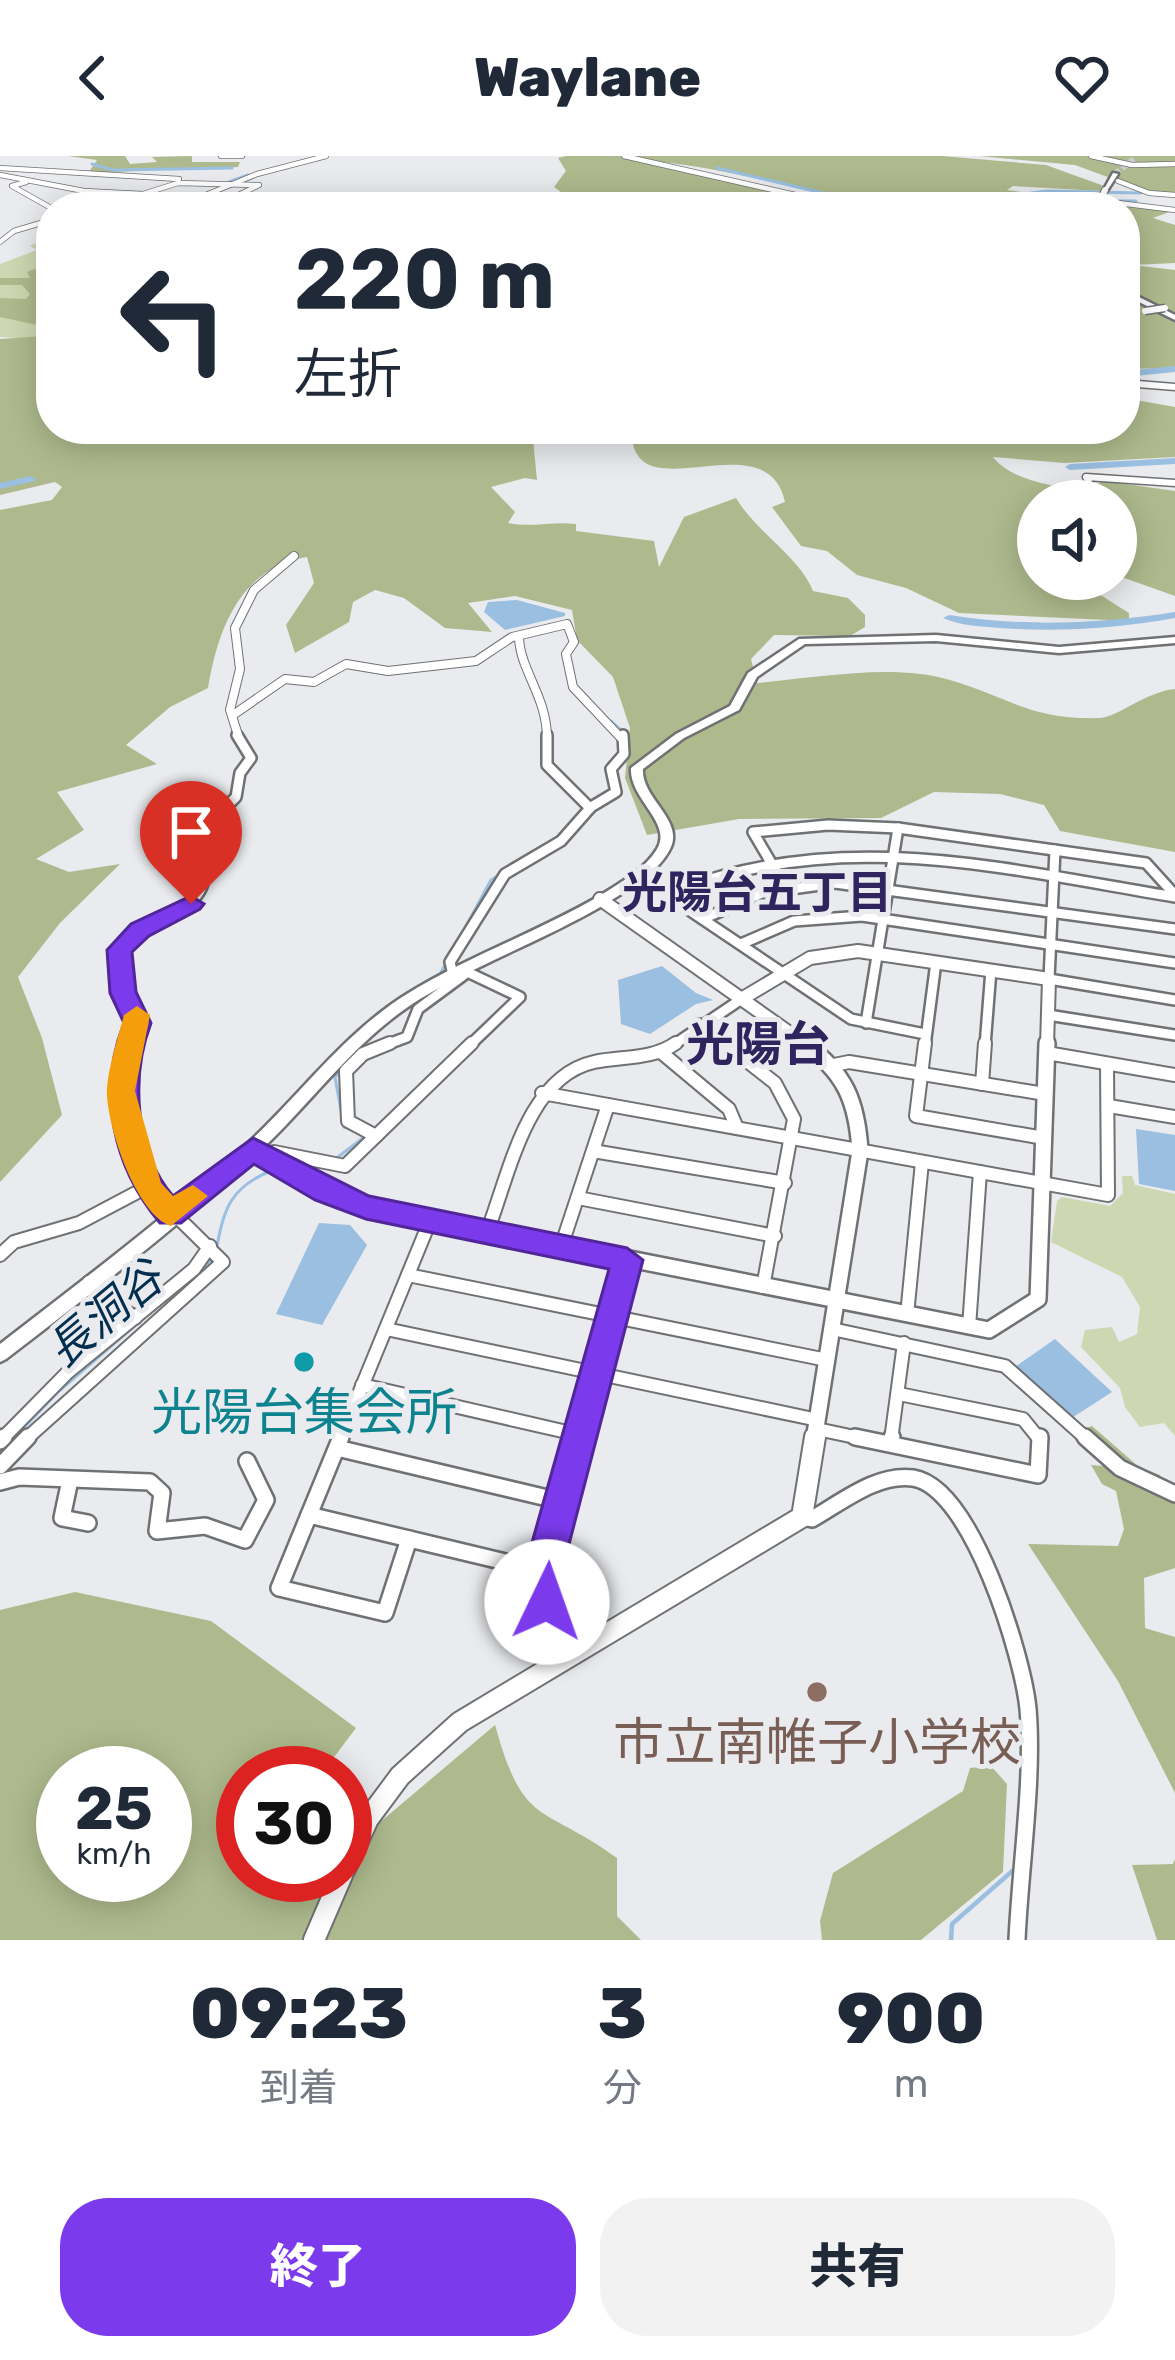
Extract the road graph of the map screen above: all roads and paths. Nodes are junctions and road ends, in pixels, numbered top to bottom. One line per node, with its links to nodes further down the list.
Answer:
1 (221, 156): 2 (street)
2 (242, 156)
3 (326, 156): 6 (street)
4 (624, 156): 17 (street)
5 (1091, 156): 7 (street)
6 (296, 162): 11 (street); 12 (street)
7 (1175, 164)
8 (0, 172): 10 (street); 11 (street)
9 (1116, 177): 18 (main road, bridge); 19 (street)
10 (30, 181): 13 (street); 20 (street)
11 (228, 184): 12 (street); 14 (street); 15 (street)
12 (259, 185): 16 (street)
13 (126, 192)
14 (149, 192)
15 (212, 192)
16 (245, 192)
17 (782, 192)
18 (1105, 192)
19 (1175, 195)
20 (36, 200)
21 (1140, 205): 22 (street)
22 (1175, 210)
23 (36, 224): 24 (street)
24 (0, 242)
25 (1140, 300): 28 (main road)
26 (1165, 308): 27 (street, bridge)
27 (1141, 312)
28 (1175, 318)
29 (1140, 384): 30 (street)
30 (1175, 387)
31 (1088, 480): 32 (street)
32 (1130, 480)
33 (1137, 480): 34 (street)
34 (1175, 483)
35 (294, 556): 38 (street)
36 (519, 636): 38 (street); 39 (street); 39 (street)
37 (1175, 640): 48 (main road)
38 (233, 716): 92 (street)
39 (587, 806): 60 (street)
40 (898, 828): 41 (street); 42 (street); 43 (street)
41 (1055, 850): 44 (street); 47 (street)
42 (769, 857): 43 (street); 46 (street); 51 (street)
43 (895, 857): 44 (street); 45 (street)
44 (1053, 879): 47 (street); 49 (street)
45 (889, 887): 46 (street); 49 (street); 50 (street)
46 (786, 888): 51 (street)
47 (1175, 896)
48 (600, 899): 60 (main road); 62 (street)
49 (1052, 911): 52 (street); 54 (street)
50 (884, 918): 53 (street); 54 (street); 55 (street)
51 (703, 919): 53 (street)
52 (1175, 929)
53 (741, 944): 59 (street)
54 (1050, 944): 57 (street); 61 (street)
55 (878, 952): 56 (street); 59 (street); 65 (street)
56 (936, 962): 58 (street); 67 (street)
57 (1175, 963)
58 (991, 970): 61 (street); 75 (street)
59 (782, 973): 62 (street); 65 (street)
60 (452, 976): 82 (street); 82 (street); 87 (main road)
61 (1049, 979): 63 (street); 64 (street)
62 (743, 998): 66 (street); 72 (street)
63 (1175, 1000)
64 (1048, 1015): 68 (street); 70 (street)
65 (866, 1023): 67 (street)
66 (699, 1024): 69 (street); 83 (street)
67 (926, 1034): 73 (street)
68 (1175, 1035)
69 (662, 1053): 76 (street); 81 (street)
70 (1047, 1053): 71 (street); 77 (street)
71 (1107, 1064): 74 (street); 79 (street)
72 (834, 1065): 73 (street); 85 (street)
73 (921, 1074): 75 (street); 84 (street)
74 (1175, 1075)
75 (982, 1084): 77 (street)
76 (542, 1093): 78 (street); 96 (street)
77 (1045, 1094): 84 (street)
78 (608, 1105): 81 (street); 86 (street)
79 (1109, 1106): 80 (street); 91 (street)
80 (1175, 1117)
81 (737, 1128): 83 (street)
82 (376, 1136): 87 (street)
83 (793, 1138): 85 (street); 90 (street)
84 (1044, 1138): 91 (street)
85 (860, 1150): 88 (street); 105 (street)
86 (593, 1151): 90 (street); 93 (street)
87 (266, 1157): 94 (main road); 95 (street)
88 (922, 1162): 89 (street); 107 (street)
89 (980, 1172): 91 (street); 109 (street)
90 (785, 1183): 97 (street)
91 (1044, 1184): 109 (street)
92 (147, 1187): 94 (street); 100 (street)
93 (578, 1198): 97 (street); 98 (street)
94 (171, 1214): 99 (street); 103 (main road)
95 (430, 1221): 96 (street); 102 (street)
96 (488, 1232): 98 (street)
97 (775, 1236): 104 (street)
98 (561, 1246): 101 (street)
99 (214, 1249): 108 (street); 124 (street)
100 (0, 1255)
101 (627, 1260): 104 (street); 106 (street)
102 (408, 1275): 106 (street); 110 (street)
103 (88, 1282): 108 (street); 113 (main road)
104 (763, 1287): 105 (street)
105 (837, 1302): 107 (street); 111 (street)
106 (610, 1315): 114 (street); 115 (street)
107 (907, 1315): 109 (street)
108 (135, 1318): 120 (street)
109 (969, 1327)
110 (386, 1328): 115 (street); 116 (street)
111 (832, 1329): 112 (street); 114 (street)
112 (904, 1343): 117 (street); 127 (street)
113 (0, 1354)
114 (827, 1360): 118 (street)
115 (597, 1372): 118 (street); 119 (street)
116 (362, 1385): 119 (street); 122 (street)
117 (898, 1394): 121 (street); 121 (street)
118 (818, 1424): 121 (street); 130 (street)
119 (580, 1435): 128 (street)
120 (0, 1441)
121 (891, 1443)
122 (337, 1448): 128 (street); 129 (street)
123 (247, 1461): 125 (street)
124 (0, 1466)
125 (70, 1480): 126 (street); 131 (street)
126 (0, 1482)
127 (1175, 1495)
128 (560, 1501): 133 (street)
129 (309, 1515): 132 (street); 132 (street)
130 (802, 1517): 134 (street); 138 (street)
131 (88, 1523)
132 (409, 1539): 133 (street)
133 (543, 1571): 134 (street)
134 (574, 1655): 135 (street)
135 (372, 1814)
136 (331, 1902): 137 (street)
137 (314, 1940)
138 (1017, 1940)

